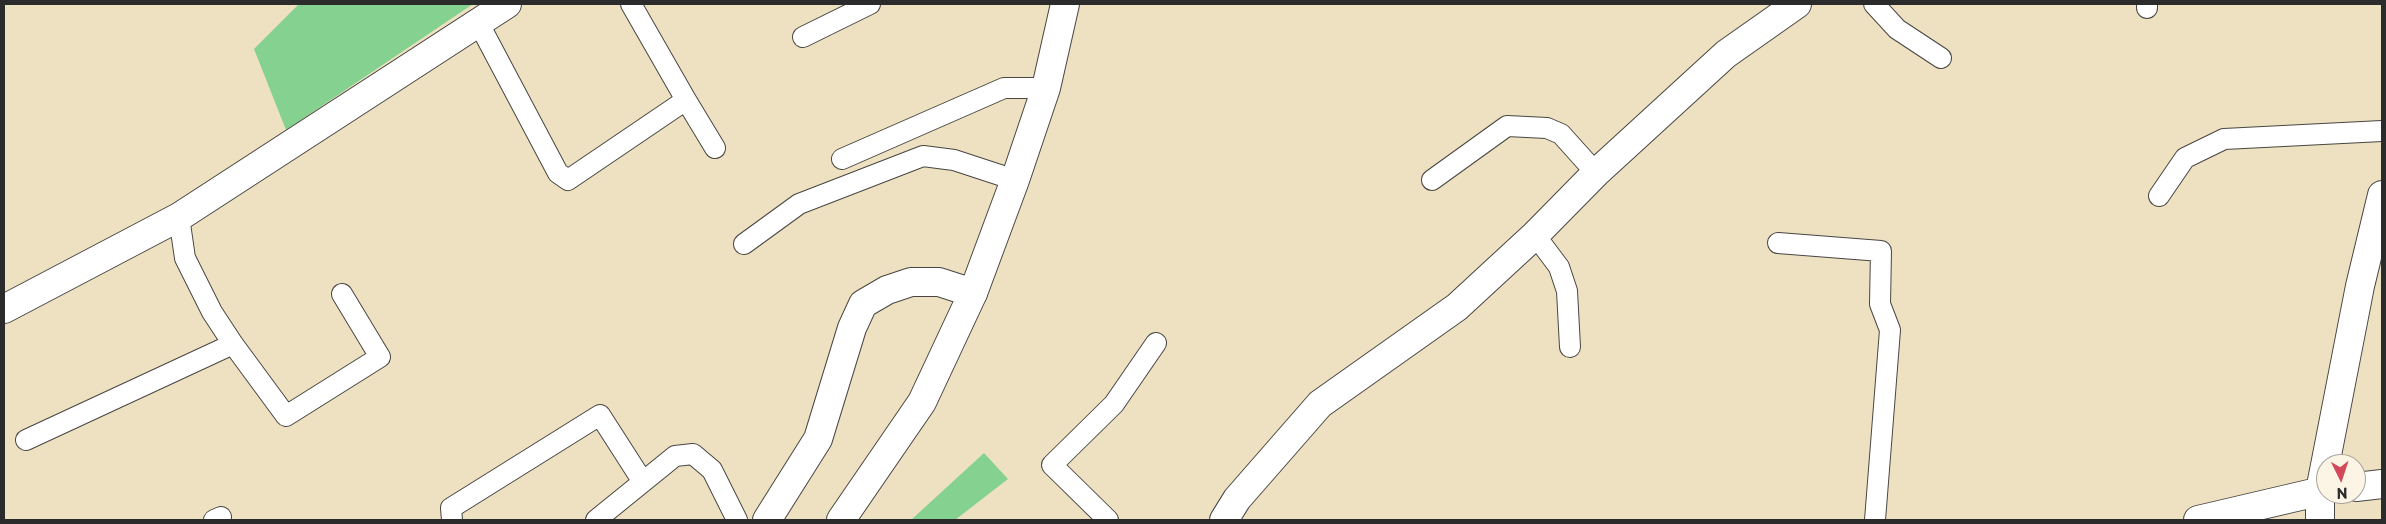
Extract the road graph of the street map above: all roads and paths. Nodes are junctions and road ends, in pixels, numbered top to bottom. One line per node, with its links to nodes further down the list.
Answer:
1 (507, 4): 7 (street)
2 (631, 4): 11 (lane)
3 (870, 4): 8 (lane)
4 (1066, 4): 10 (street)
5 (1797, 4): 15 (street)
6 (1874, 4): 9 (lane)
7 (478, 22): 11 (lane); 20 (street)
8 (803, 37)
9 (1941, 58)
10 (1046, 88): 14 (lane); 16 (street)
11 (686, 100): 13 (lane)
12 (2382, 130): 19 (lane)
13 (715, 148)
14 (842, 159)
15 (1596, 173): 17 (lane); 21 (street)
16 (1015, 180): 23 (lane); 24 (street)
17 (1432, 180)
18 (2382, 195): 31 (street)
19 (2158, 196)
20 (179, 217): 26 (street); 28 (lane)
21 (1535, 235): 29 (lane); 43 (street)
22 (1778, 243): 44 (lane)
23 (744, 244)
24 (974, 293): 40 (street); 41 (street)
25 (342, 294): 28 (lane)
26 (4, 310)
27 (1156, 343): 42 (lane)
28 (233, 344): 30 (lane)
29 (1570, 347)
30 (26, 440)
31 (2330, 454)
32 (643, 482): 37 (lane); 38 (lane); 39 (lane)
33 (2382, 484): 34 (street)
34 (2366, 486)
35 (2316, 492): 45 (street)
36 (2322, 504): 46 (street)
37 (452, 520)
38 (596, 520)
39 (737, 520)
40 (767, 520)
41 (841, 520)
42 (1108, 520)
43 (1224, 520)
44 (1875, 520)
45 (2198, 520)
46 (2320, 520)

